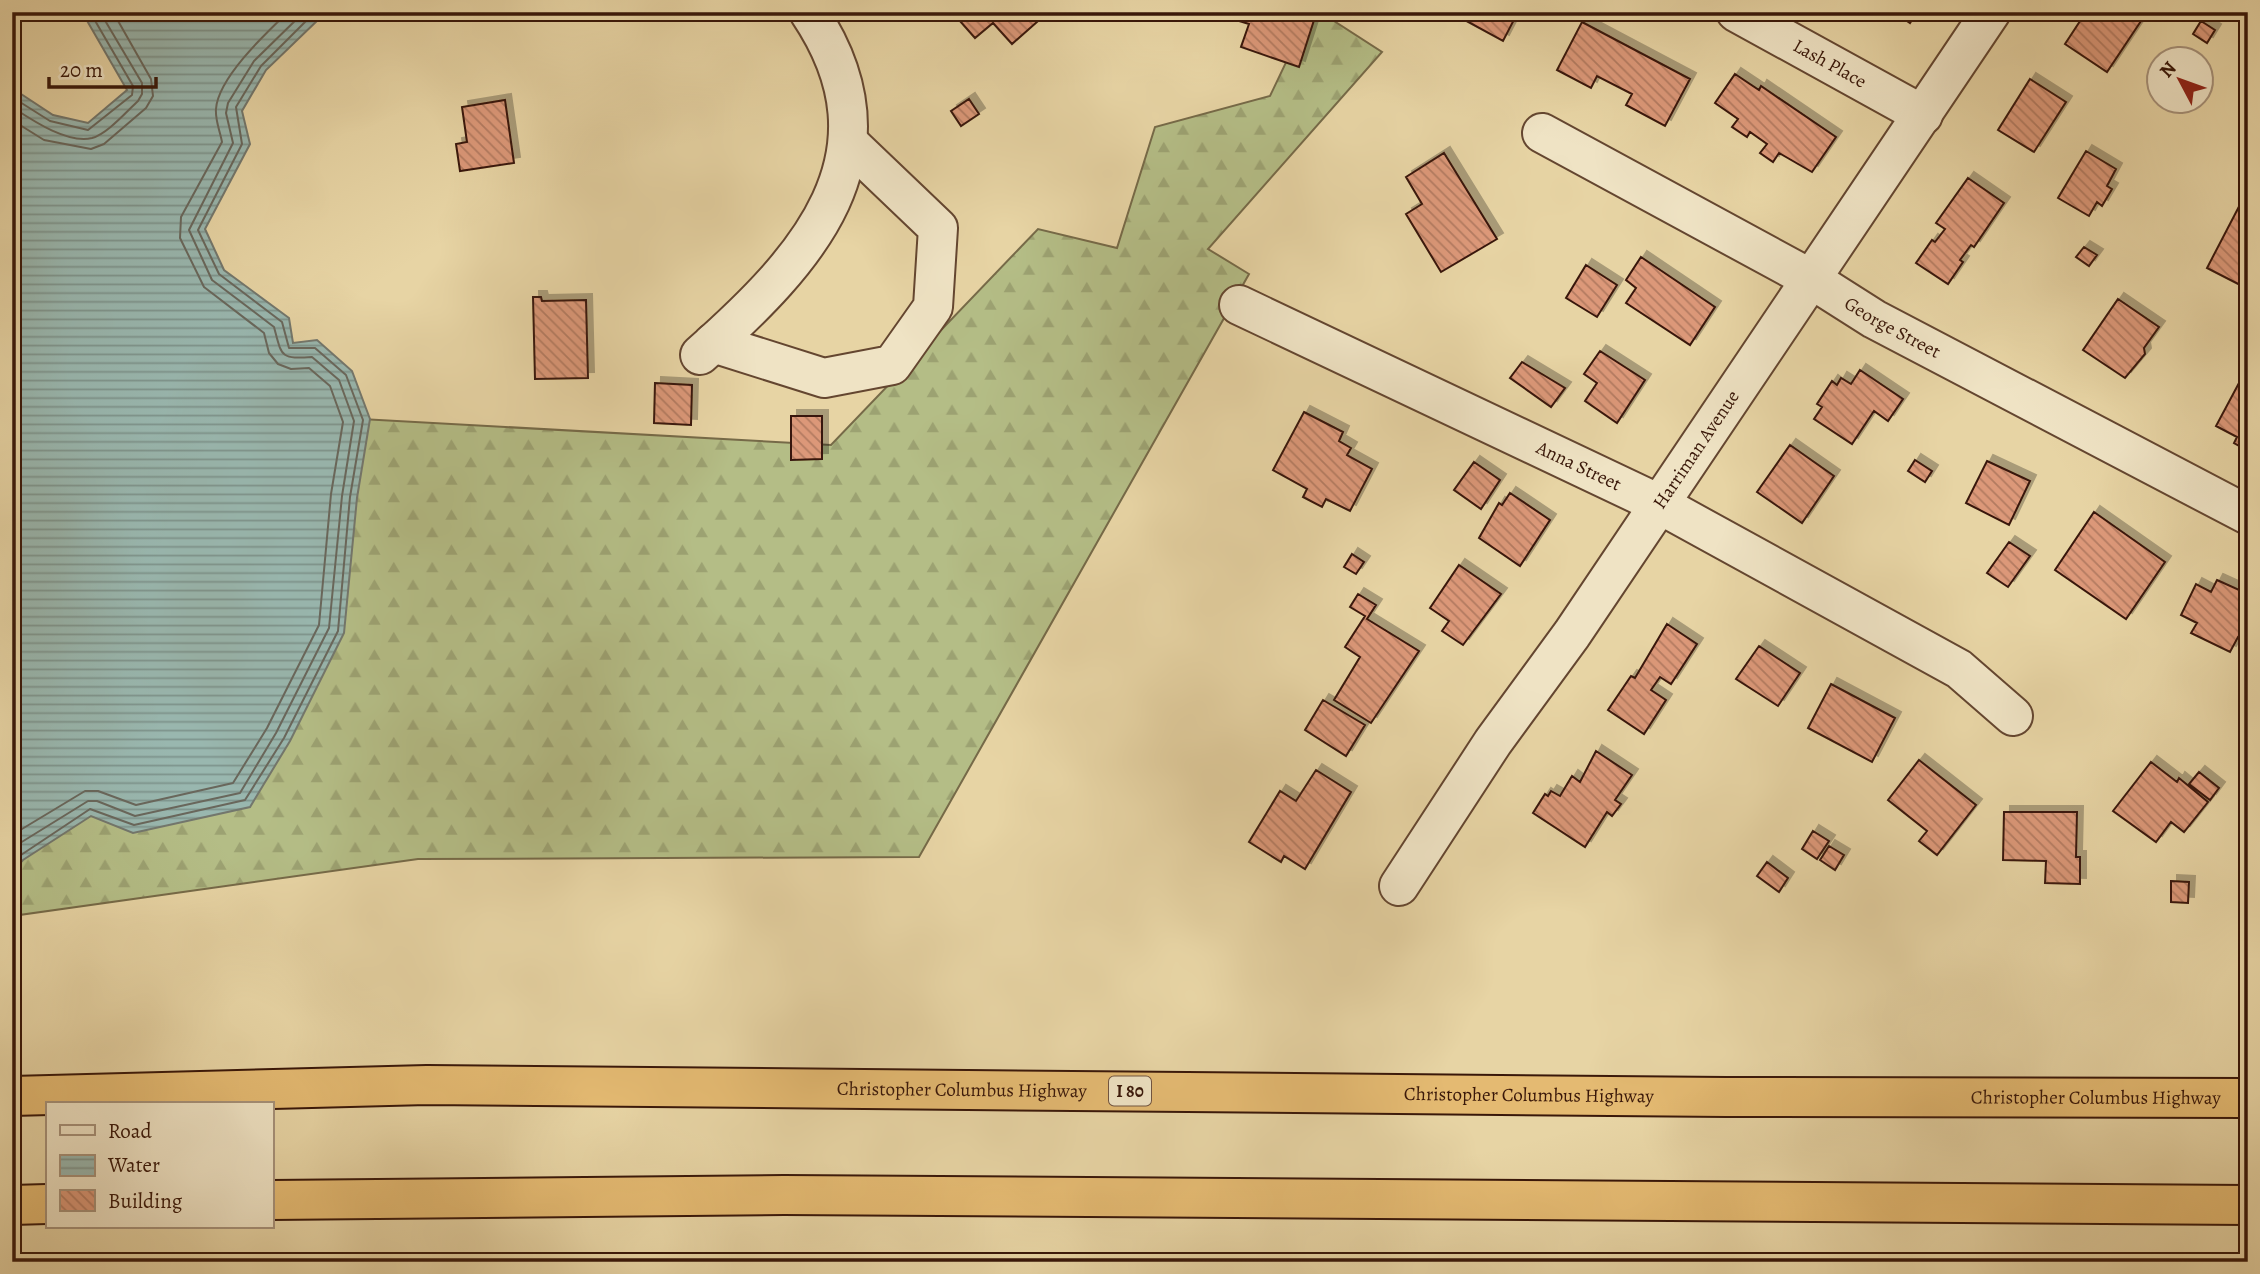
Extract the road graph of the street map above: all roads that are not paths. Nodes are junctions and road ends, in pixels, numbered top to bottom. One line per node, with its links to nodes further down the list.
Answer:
1 (809, 12): 6 (street)
2 (1736, 12): 4 (street, Lash Place)
3 (1992, 12): 4 (street, Harriman Avenue)
4 (1923, 115): 7 (street, Harriman Avenue)
5 (1542, 133): 7 (street, George Street)
6 (849, 143): 6 (street)
7 (1811, 279): 9 (street, Harriman Avenue); 10 (street, George Street)
8 (1239, 305): 9 (street, Anna Street)
9 (1659, 504): 11 (street, Anna Street); 12 (street, Harriman Avenue)
10 (2248, 515)
11 (2013, 716)
12 (1398, 886)
13 (12, 1096): 14 (highway, Christopher Columbus Highway / I 80)
14 (2248, 1098)
15 (273, 1200): 18 (highway)
16 (12, 1205): 17 (highway)
17 (46, 1205)
18 (2248, 1205)

